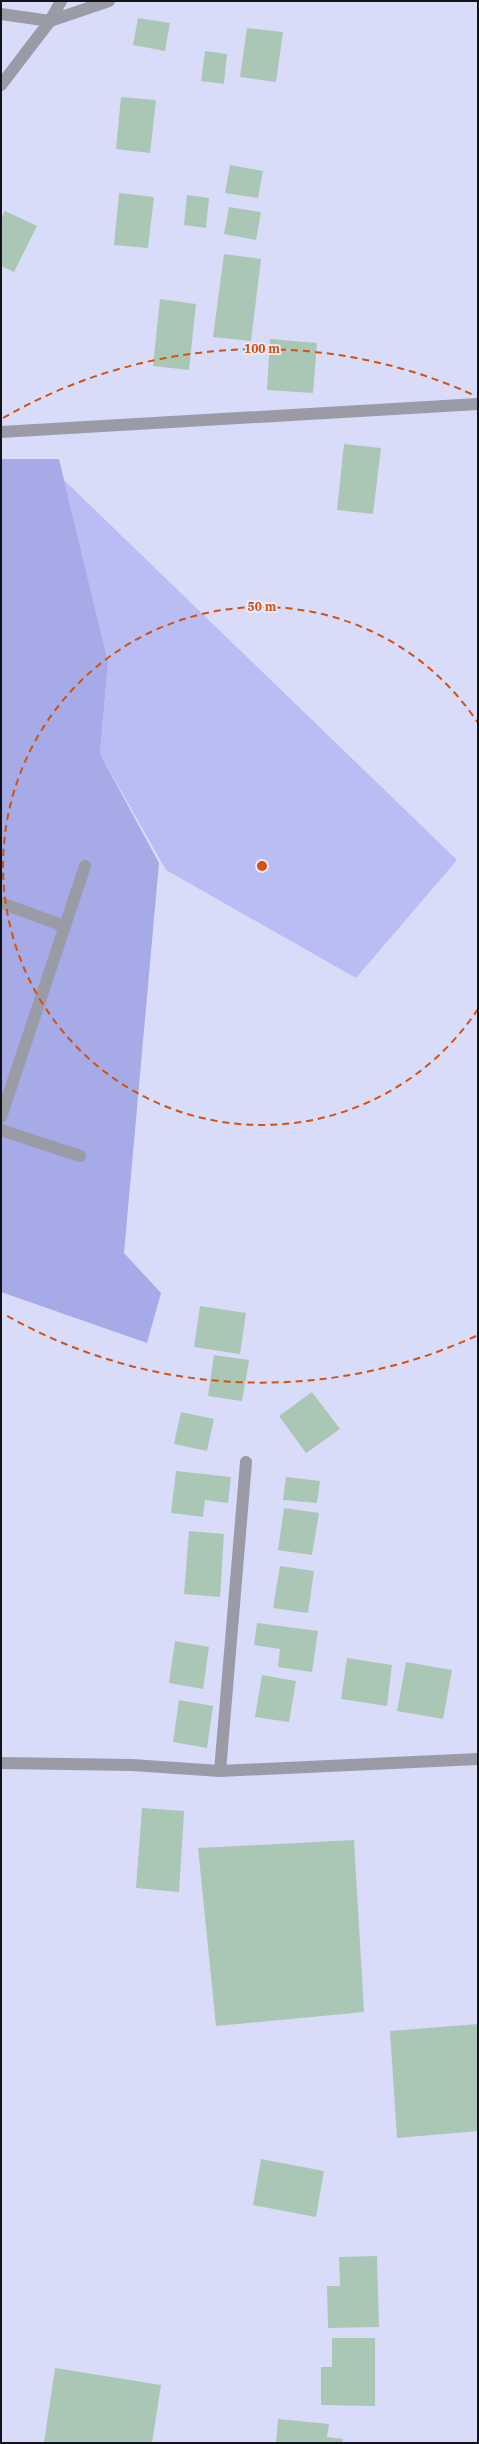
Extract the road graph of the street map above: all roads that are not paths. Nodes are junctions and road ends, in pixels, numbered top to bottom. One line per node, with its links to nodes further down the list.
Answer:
1 (61, 1): 4 (street)
2 (109, 1): 4 (street)
3 (1, 14): 4 (street)
4 (50, 21): 5 (street)
5 (1, 85)
6 (478, 404): 7 (street)
7 (1, 432)
8 (85, 866): 10 (street)
9 (1, 903): 10 (street)
10 (64, 926): 11 (street)
11 (1, 1118)
12 (1, 1130): 13 (street)
13 (80, 1156)
14 (246, 1462): 17 (street)
15 (478, 1759): 17 (street)
16 (1, 1763): 17 (street)
17 (220, 1771)

